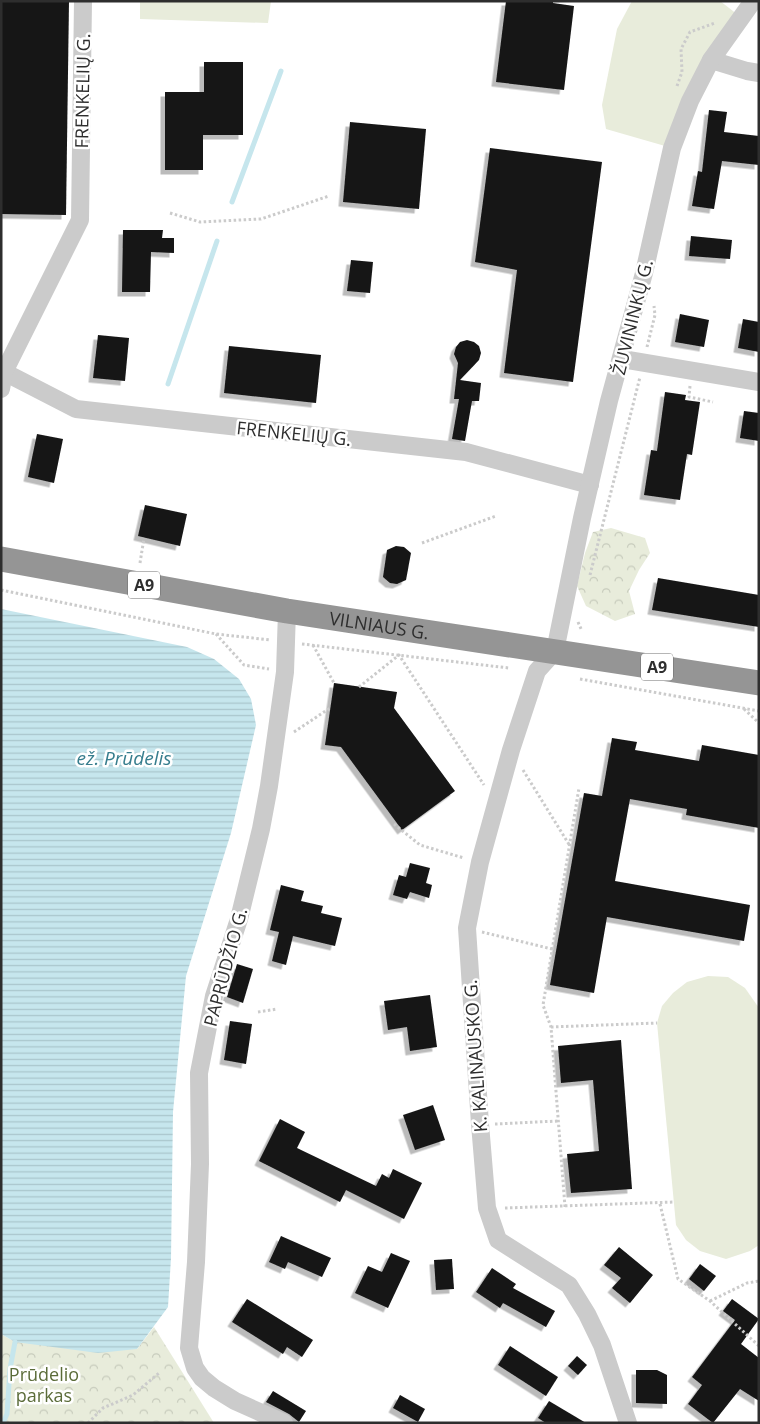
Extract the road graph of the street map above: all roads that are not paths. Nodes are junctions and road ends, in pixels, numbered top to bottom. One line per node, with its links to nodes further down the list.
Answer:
1 (83, 1): 6 (street, FRENKELIŲ G.)
2 (753, 1): 3 (street, ŽUVININKŲ G.)
3 (712, 60): 4 (street); 5 (street, ŽUVININKŲ G.)
4 (759, 73)
5 (622, 359): 7 (street); 8 (street, ŽUVININKŲ G.)
6 (2, 381): 8 (street, FRENKELIŲ G.)
7 (759, 382)
8 (590, 485): 11 (street, ŽUVININKŲ G.)
9 (1, 559): 10 (highway, VILNIAUS G. / A9)
10 (287, 611): 11 (highway, VILNIAUS G. / A9); 13 (street, PAPRŪDŽIO G.)
11 (555, 651): 12 (highway, VILNIAUS G. / A9); 14 (street, K. KALINAUSKO G.)
12 (759, 683)
13 (284, 1423)
14 (628, 1423)

